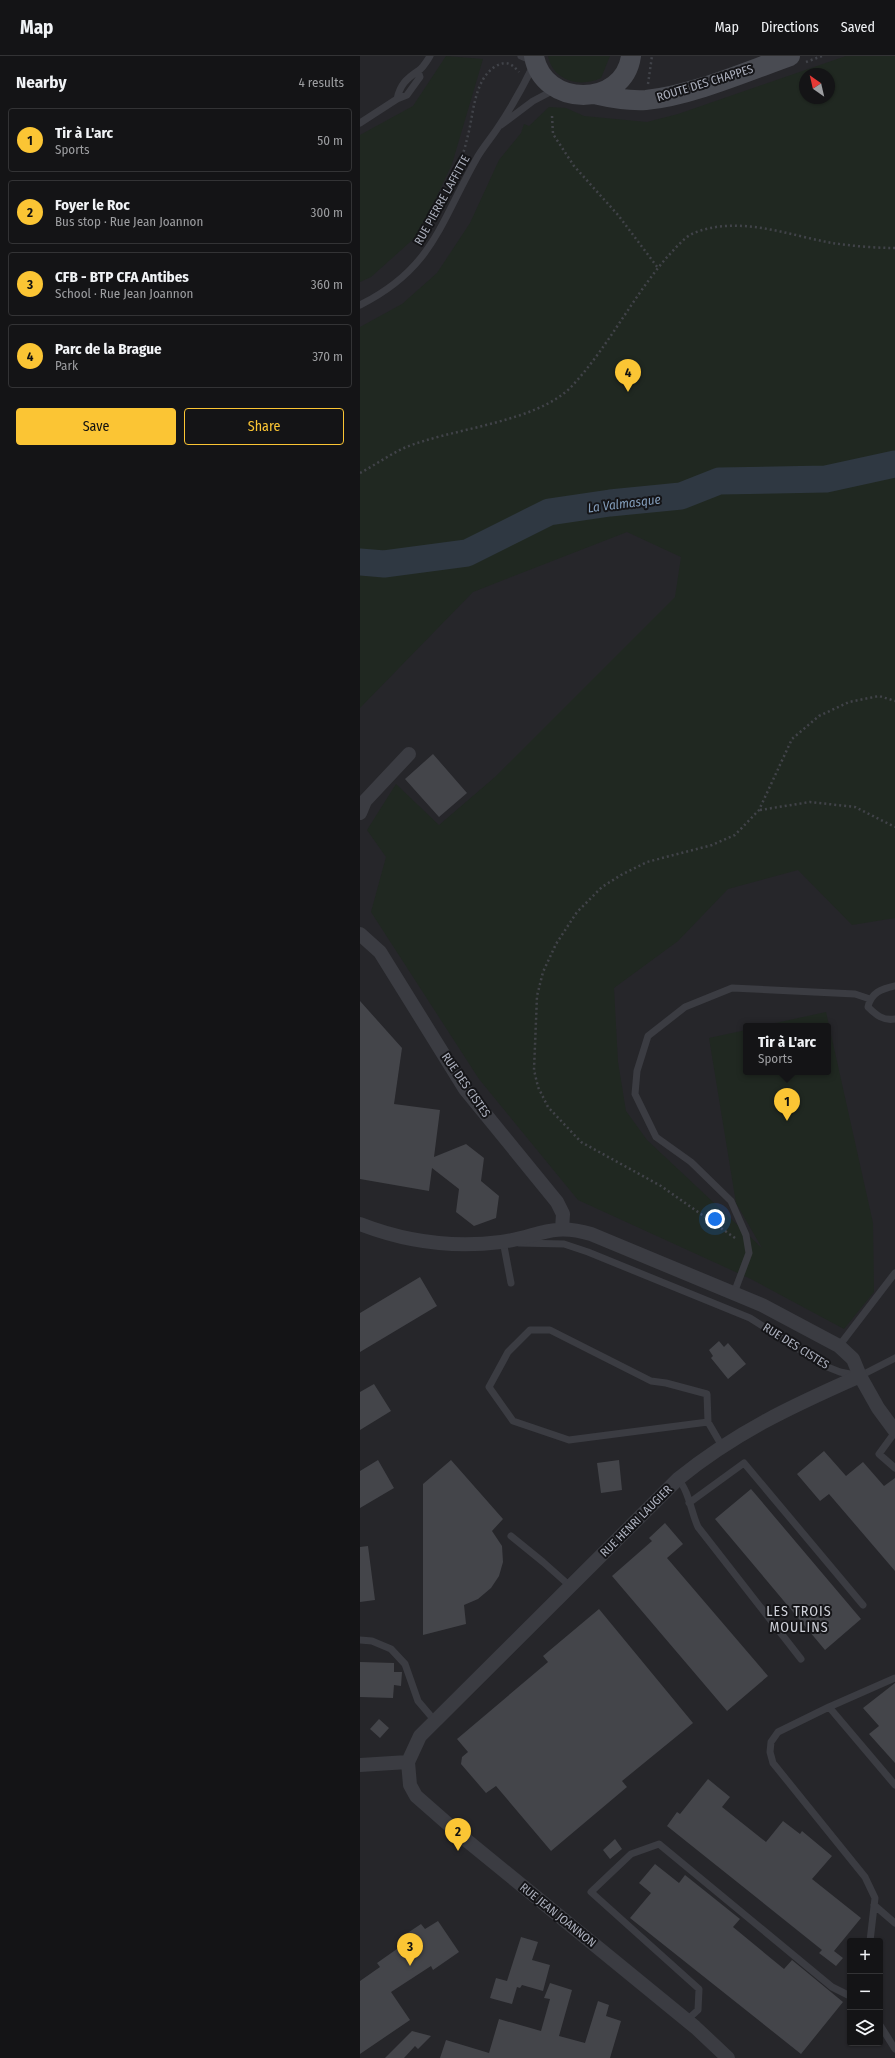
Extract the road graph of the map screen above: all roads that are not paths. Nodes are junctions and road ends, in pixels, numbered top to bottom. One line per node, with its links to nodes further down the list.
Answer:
1 (430, 56): 7 (lane)
2 (631, 56): 6 (main road)
3 (790, 56): 6 (main road, ROUTE DES CHAPPES)
4 (530, 58): 5 (main road); 8 (lane, RUE PIERRE LAFFITTE)
5 (557, 89): 6 (main road); 8 (lane, RUE PIERRE LAFFITTE)
6 (594, 94)
7 (360, 123)
8 (498, 128): 9 (lane, RUE PIERRE LAFFITTE)
9 (360, 305)
10 (409, 754): 11 (street)
11 (360, 813)
12 (363, 937): 17 (street, RUE DES CISTES)
13 (895, 986): 14 (lane)
14 (870, 999): 15 (lane); 21 (lane)
15 (895, 1020)
16 (360, 1224): 18 (street, RUE DES CISTES)
17 (562, 1229): 18 (street, RUE DES CISTES); 21 (street, RUE DES CISTES)
18 (504, 1242): 20 (lane); 24 (lane, RUE DES CISTES)
19 (895, 1273): 22 (lane)
20 (511, 1283)
21 (734, 1293): 22 (street, RUE DES CISTES)
22 (839, 1346): 24 (street, RUE DES CISTES)
23 (895, 1358): 24 (lane)
24 (860, 1376): 26 (street); 27 (street, RUE HENRI LAUGIER)
25 (708, 1422): 25 (lane); 27 (lane)
26 (895, 1431): 28 (lane)
27 (722, 1446): 29 (street, RUE HENRI LAUGIER)
28 (895, 1468)
29 (678, 1479): 30 (lane); 32 (street, RUE HENRI LAUGIER)
30 (689, 1504): 33 (lane); 35 (lane)
31 (511, 1536): 32 (lane)
32 (570, 1586): 38 (street, RUE HENRI LAUGIER)
33 (863, 1606)
34 (360, 1640): 38 (lane)
35 (801, 1659)
36 (895, 1678): 37 (lane)
37 (829, 1706): 41 (lane); 42 (lane)
38 (435, 1721): 39 (street, RUE HENRI LAUGIER)
39 (408, 1762): 40 (street); 46 (street, RUE JEAN JOANNON)
40 (360, 1765)
41 (895, 1785)
42 (874, 1905): 43 (lane); 44 (lane)
43 (895, 1923)
44 (870, 1938)
45 (847, 1994): 46 (lane)
46 (687, 2020): 49 (street, RUE JEAN JOANNON)
47 (883, 2030): 48 (lane)
48 (895, 2049)
49 (728, 2058)

